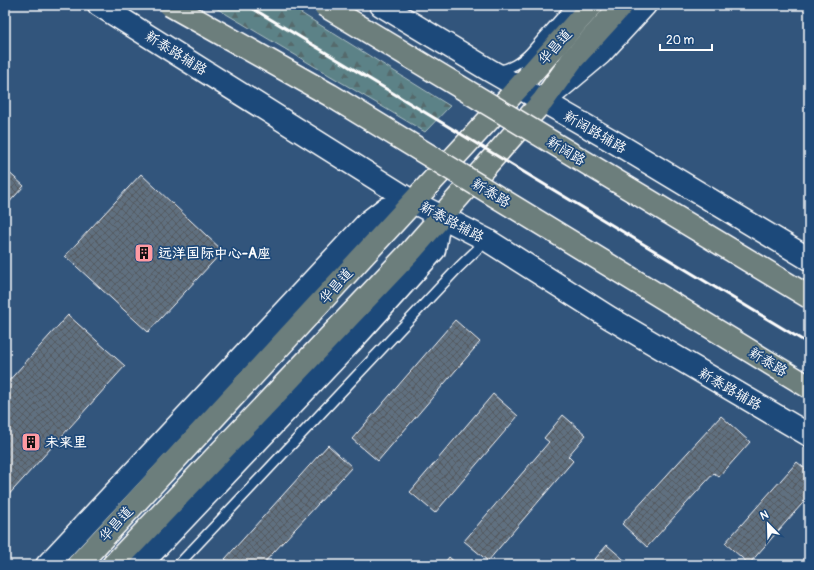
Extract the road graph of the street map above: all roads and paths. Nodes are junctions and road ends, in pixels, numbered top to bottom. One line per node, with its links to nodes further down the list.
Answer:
1 (99, 5): 13 (street, 新泰路辅路)
2 (170, 5): 18 (main road, 新泰路, bridge)
3 (324, 5): 17 (main road, 新阔路, bridge)
4 (381, 5): 10 (street, 新阔路辅路)
5 (572, 5): 9 (lane)
6 (592, 5): 11 (main road, 华昌道)
7 (622, 5): 12 (main road, 华昌道)
8 (645, 5): 12 (street)
9 (529, 54): 10 (lane); 11 (lane)
10 (489, 70): 11 (street, 新阔路辅路)
11 (519, 87): 12 (street, 新阔路辅路); 13 (main road, 华昌道)
12 (543, 102): 14 (main road, 华昌道); 16 (street, 新阔路辅路)
13 (413, 202): 14 (street, 新泰路辅路); 20 (street); 21 (main road, 华昌道)
14 (440, 216): 15 (street, 新泰路辅路); 22 (main road, 华昌道); 23 (street)
15 (487, 240): 19 (street, 新泰路辅路); 24 (lane)
16 (809, 259)
17 (809, 297)
18 (809, 387)
19 (809, 434)
20 (47, 565)
21 (78, 565)
22 (113, 565)
23 (140, 565)
24 (178, 565)

